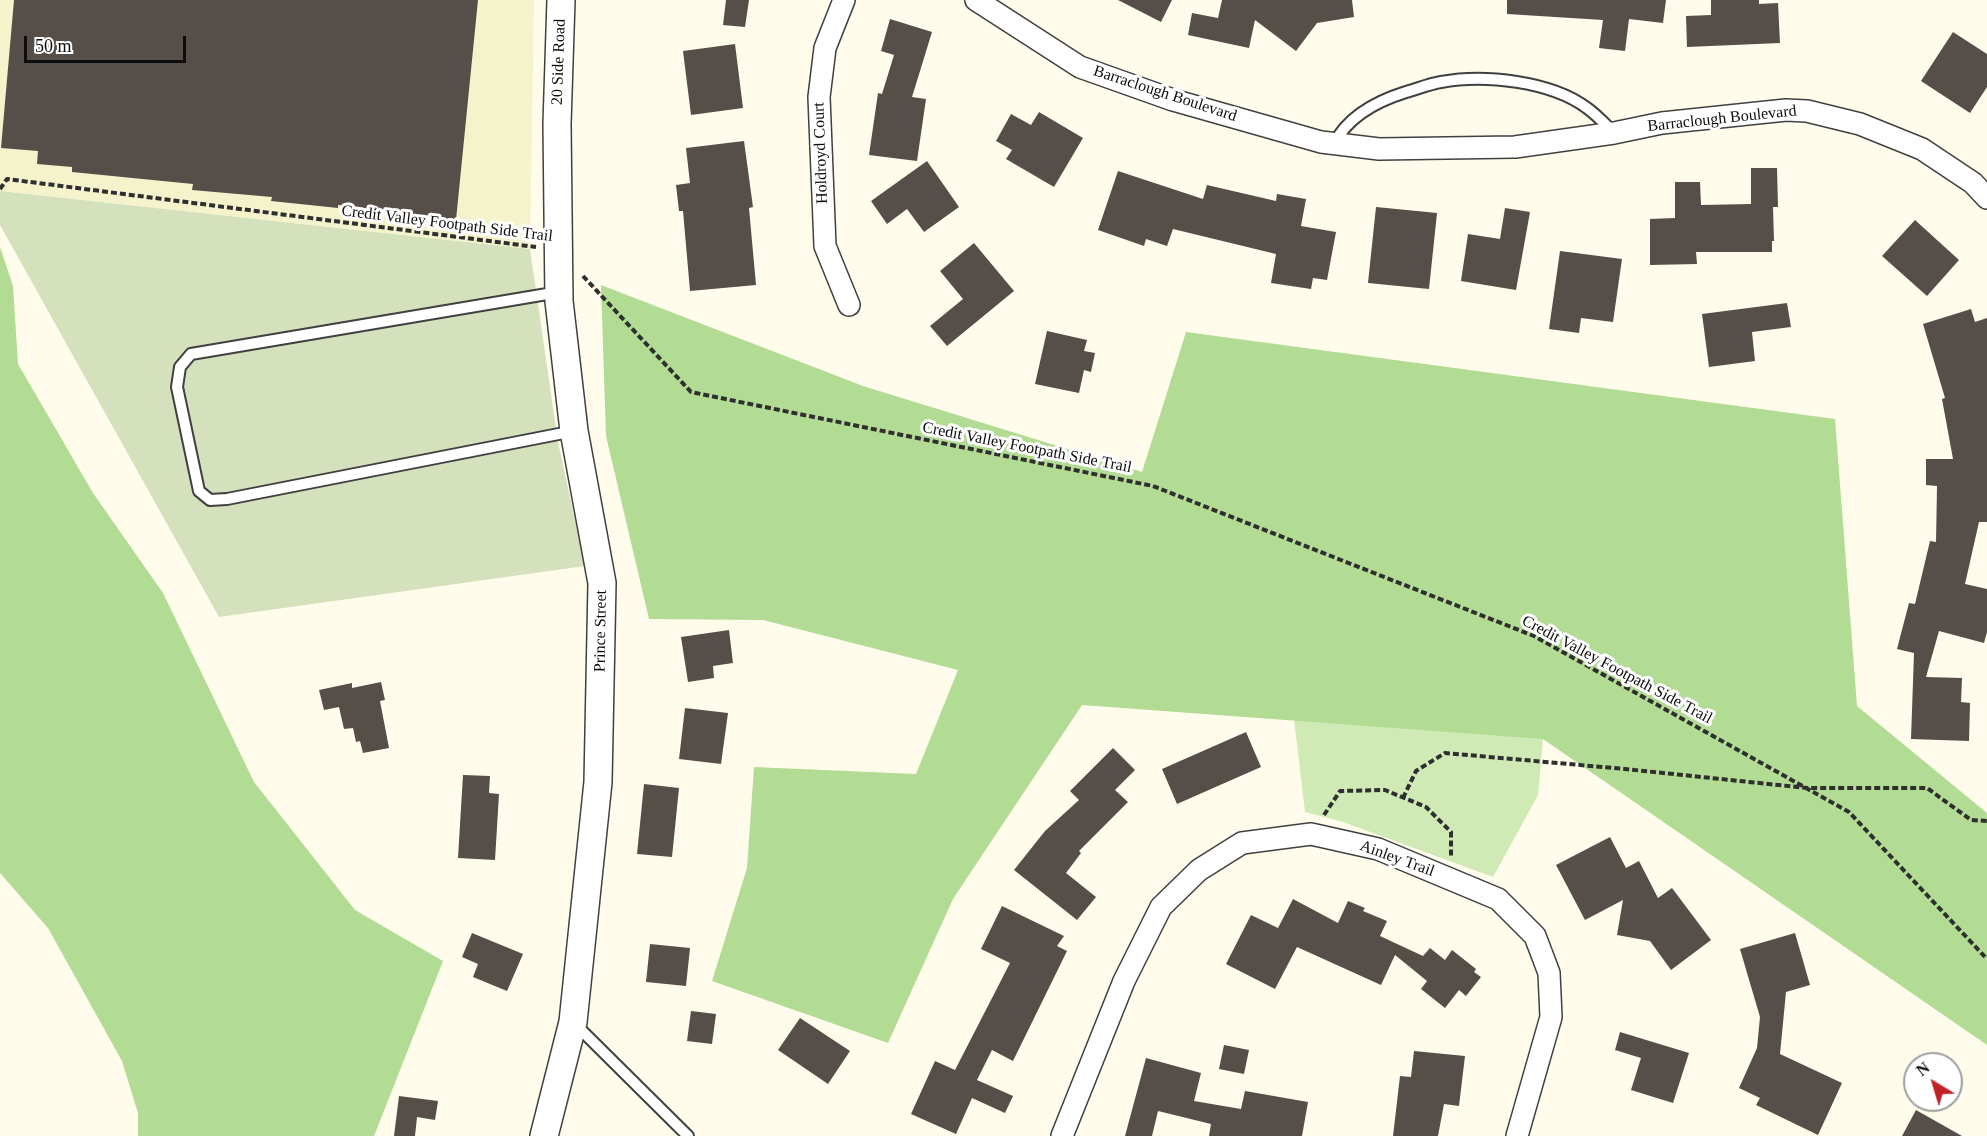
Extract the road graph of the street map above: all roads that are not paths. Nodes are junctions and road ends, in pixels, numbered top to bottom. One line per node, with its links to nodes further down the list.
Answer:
1 (561, 0): 4 (street, 20 Side Road)
2 (844, 0): 9 (street, Holdroyd Court)
3 (976, 0): 6 (street, Barraclough Boulevard)
4 (557, 124): 8 (street, Prince Street)
5 (1614, 133): 6 (street, Barraclough Boulevard); 6 (lane); 7 (street, Barraclough Boulevard)
6 (1334, 144)
7 (1987, 198)
8 (560, 292): 10 (street, Prince Street); 10 (lane)
9 (849, 305)
10 (574, 431): 11 (street, Prince Street)
11 (573, 1022): 12 (street, Prince Street); 13 (lane)
12 (544, 1136)
13 (688, 1136)
14 (1062, 1136): 15 (street, Ainley Trail)
15 (1517, 1136)

